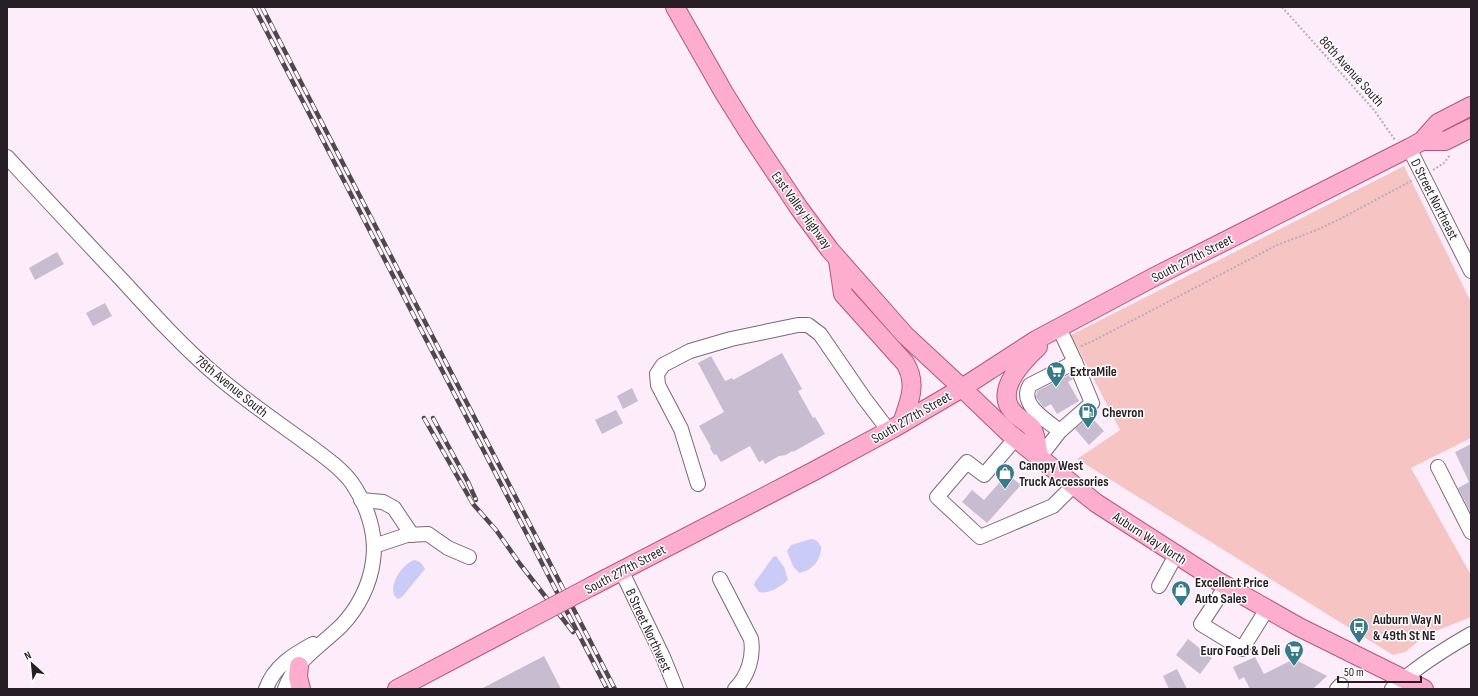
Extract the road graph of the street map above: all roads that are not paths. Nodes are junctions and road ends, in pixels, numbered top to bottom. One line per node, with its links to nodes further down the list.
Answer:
1 (675, 7): 6 (main road, East Valley Highway)
2 (1471, 106): 4 (main road, South 277th Street)
3 (1471, 128): 4 (main road, South 277th Street)
4 (1411, 147): 7 (street, D Street Northeast); 8 (main road, South 277th Street)
5 (7, 158): 18 (street, 78th Avenue South)
6 (838, 260): 10 (main road, East Valley Highway); 11 (main road)
7 (1471, 271)
8 (1057, 329): 9 (street); 10 (main road, South 277th Street); 14 (main road)
9 (1073, 357): 12 (street); 12 (street)
10 (962, 388): 11 (main road, South 277th Street); 13 (main road, Auburn Way North)
11 (895, 427): 16 (street); 24 (main road, South 277th Street)
12 (1060, 431): 14 (street)
13 (1015, 439): 14 (main road, Auburn Way North); 17 (street)
14 (1039, 458): 17 (main road, Auburn Way North)
15 (1438, 467): 19 (street)
16 (698, 484)
17 (1073, 486): 22 (main road, Auburn Way North)
18 (361, 500): 20 (street); 21 (street, 78th Avenue South)
19 (1471, 532)
20 (412, 535): 21 (street); 23 (street)
21 (374, 546): 29 (street, 78th Avenue South)
22 (1176, 555): 26 (street); 27 (main road, Auburn Way North)
23 (469, 557)
24 (621, 570): 36 (main road, South 277th Street, bridge); 37 (street, B Street Northwest)
25 (720, 579): 38 (street)
26 (1159, 586)
27 (1226, 586): 28 (main road, Auburn Way North); 28 (street)
28 (1267, 609): 32 (main road, Auburn Way North)
29 (333, 633): 31 (street, 78th Avenue South); 33 (street, 78th Avenue South)
30 (1471, 634): 32 (street)
31 (299, 666): 34 (street, 78th Avenue South); 35 (main road)
32 (1398, 684): 39 (main road, Auburn Way North)
33 (266, 689)
34 (285, 689)
35 (301, 689)
36 (397, 689)
37 (676, 689)
38 (735, 689)
39 (1424, 689)

